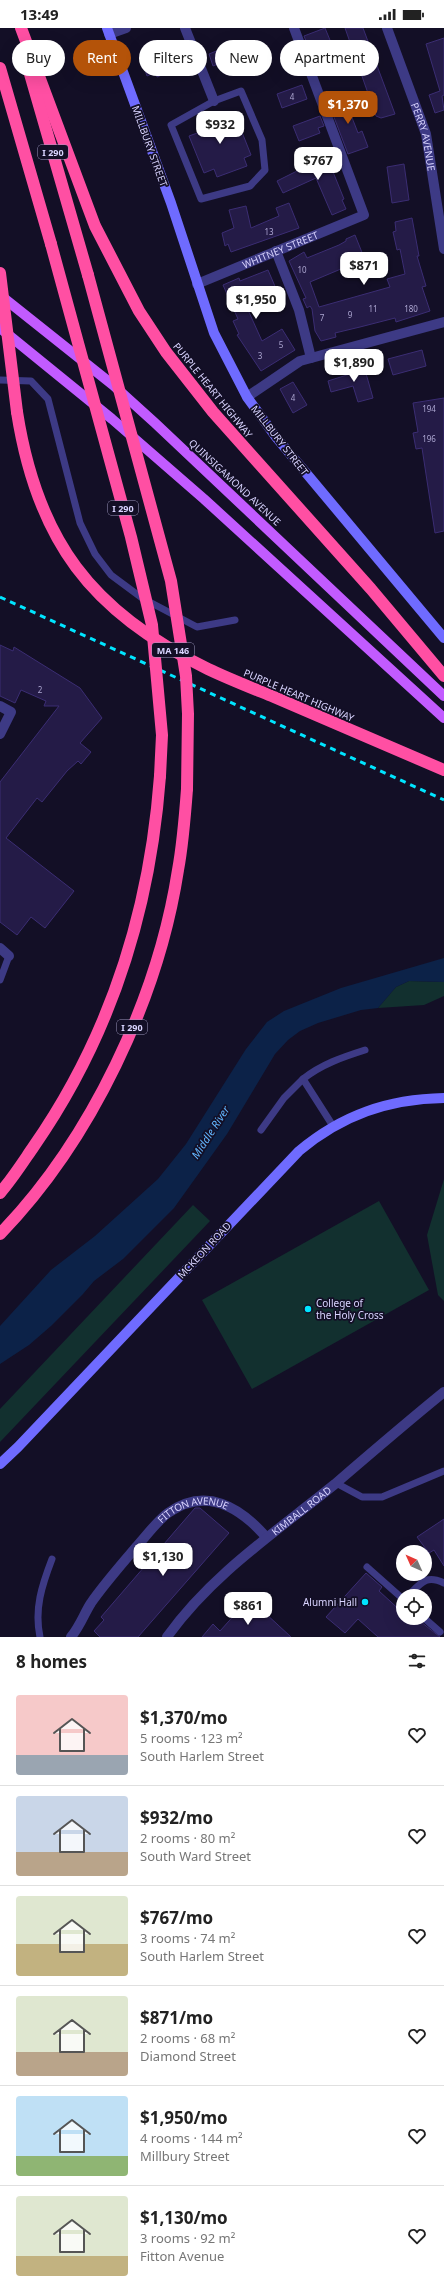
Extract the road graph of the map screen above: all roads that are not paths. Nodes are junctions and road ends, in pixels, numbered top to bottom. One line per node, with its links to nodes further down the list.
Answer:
1 (17, 28): 37 (highway, I 290, bridge)
2 (21, 28): 22 (highway, PURPLE HEART HIGHWAY)
3 (126, 28): 7 (street)
4 (185, 28): 9 (street)
5 (294, 28): 11 (street, WHITNEY STREET)
6 (388, 28): 10 (street, PERRY AVENUE)
7 (108, 31): 13 (main road, MILLBURY STREET)
8 (0, 68): 36 (highway, I 290, bridge)
9 (214, 100): 9 (lane)
10 (444, 249)
11 (276, 251): 13 (street, WHITNEY STREET); 17 (street)
12 (0, 273): 27 (highway, PURPLE HEART HIGHWAY / MA 146, bridge)
13 (197, 284): 19 (main road, MILLBURY STREET)
14 (0, 295): 23 (main road, QUINSIGAMOND AVENUE)
15 (444, 322): 17 (street)
16 (0, 328): 25 (main road)
17 (311, 358): 19 (street)
18 (0, 380): 20 (lane)
19 (247, 397): 21 (main road, MILLBURY STREET)
20 (234, 620)
21 (444, 638)
22 (444, 676)
23 (444, 696)
24 (0, 706): 26 (street)
25 (444, 718)
26 (0, 734)
27 (444, 770)
28 (0, 948): 29 (street)
29 (9, 956): 30 (lane)
30 (0, 980)
31 (365, 1050): 32 (lane)
32 (303, 1079): 34 (lane); 35 (lane)
33 (444, 1098): 34 (main road, MCKEON ROAD)
34 (334, 1126): 39 (main road, MCKEON ROAD)
35 (261, 1130)
36 (0, 1193)
37 (0, 1234)
38 (444, 1392): 41 (street, KIMBALL ROAD)
39 (0, 1464)
40 (444, 1471): 41 (lane)
41 (336, 1483): 42 (street, KIMBALL ROAD)
42 (266, 1537): 51 (street, FITTON AVENUE); 52 (street, KIMBALL ROAD)
43 (52, 1559): 50 (lane)
44 (367, 1567): 47 (lane)
45 (444, 1583): 46 (lane)
46 (415, 1589)
47 (396, 1593)
48 (432, 1625): 49 (lane)
49 (440, 1632)
50 (40, 1637)
51 (71, 1637)
52 (167, 1637)

